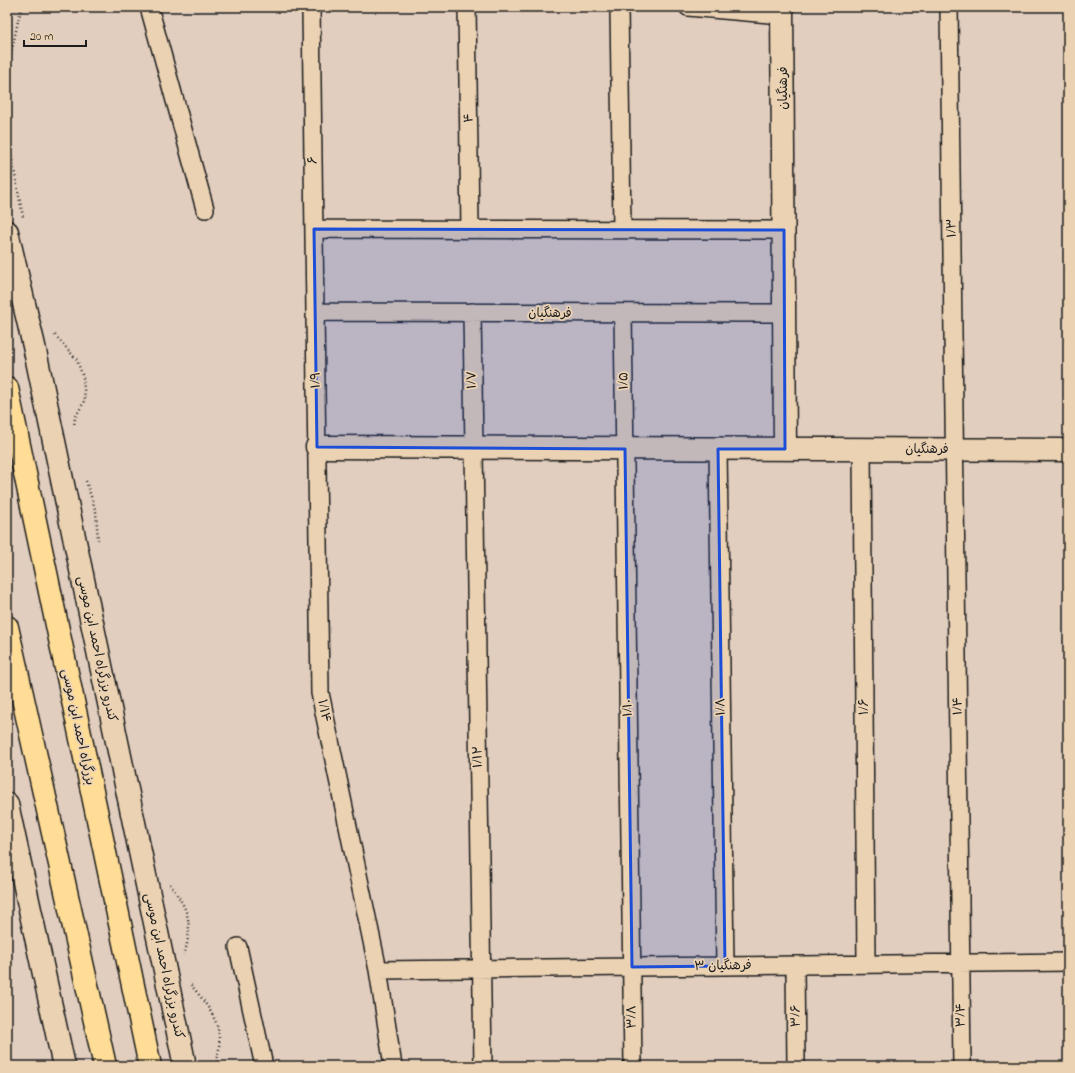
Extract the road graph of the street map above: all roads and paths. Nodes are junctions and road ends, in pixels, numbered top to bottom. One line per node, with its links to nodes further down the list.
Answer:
1 (22, 7): 9 (path)
2 (149, 7): 10 (street)
3 (310, 7): 11 (street, ۶)
4 (467, 7): 12 (street, ۴)
5 (619, 7): 13 (street)
6 (688, 7): 8 (street)
7 (949, 7): 27 (street, ۱/۳)
8 (782, 11): 14 (street, فرهنگیان)
9 (7, 74)
10 (205, 209)
11 (314, 229): 12 (street); 16 (street, ۶)
12 (470, 229): 13 (street)
13 (622, 229): 14 (street)
14 (784, 230): 19 (street, فرهنگیان)
15 (7, 232): 43 (street, کندرو بزرگراه احمد ابن موسی)
16 (315, 312): 17 (street, فرهنگیان); 21 (street, ۱/۹)
17 (472, 312): 18 (street, فرهنگیان); 22 (street, ۱/۷)
18 (623, 313): 19 (street, فرهنگیان); 23 (street, ۱/۵)
19 (784, 313): 25 (street, فرهنگیان)
20 (7, 388): 42 (highway, بزرگراه احمد ابن موسی)
21 (317, 447): 22 (street, فرهنگیان); 39 (street, ۱/۱۴)
22 (473, 448): 23 (street, فرهنگیان); 38 (street, ۱/۱۲)
23 (625, 449): 24 (street, فرهنگیان); 37 (street, ۱/۱۰)
24 (718, 449): 25 (street, فرهنگیان); 36 (street, ۱/۸)
25 (785, 449): 26 (street, فرهنگیان)
26 (862, 449): 27 (street, فرهنگیان); 34 (street, ۱/۶)
27 (955, 449): 28 (street, فرهنگیان); 33 (street, ۱/۴)
28 (1068, 450)
29 (7, 626): 41 (highway)
30 (7, 804): 40 (street)
31 (238, 947): 44 (street)
32 (1068, 962): 33 (street, فرهنگیان ۳)
33 (961, 963): 34 (street, فرهنگیان ۳); 49 (street, ۳/۴)
34 (866, 964): 35 (street, فرهنگیان ۳)
35 (795, 965): 36 (street, فرهنگیان ۳); 48 (street, ۳/۶)
36 (725, 966): 37 (street, فرهنگیان ۳)
37 (632, 967): 38 (street, فرهنگیان ۳); 47 (street, ۳/۸)
38 (481, 969): 39 (street, فرهنگیان ۳); 46 (street, ۱/۱۲)
39 (378, 970): 45 (street, ۱/۱۴)
40 (64, 1066)
41 (105, 1066)
42 (150, 1066)
43 (185, 1066)
44 (264, 1066)
45 (394, 1066)
46 (483, 1066)
47 (633, 1066)
48 (796, 1066)
49 (962, 1066)

